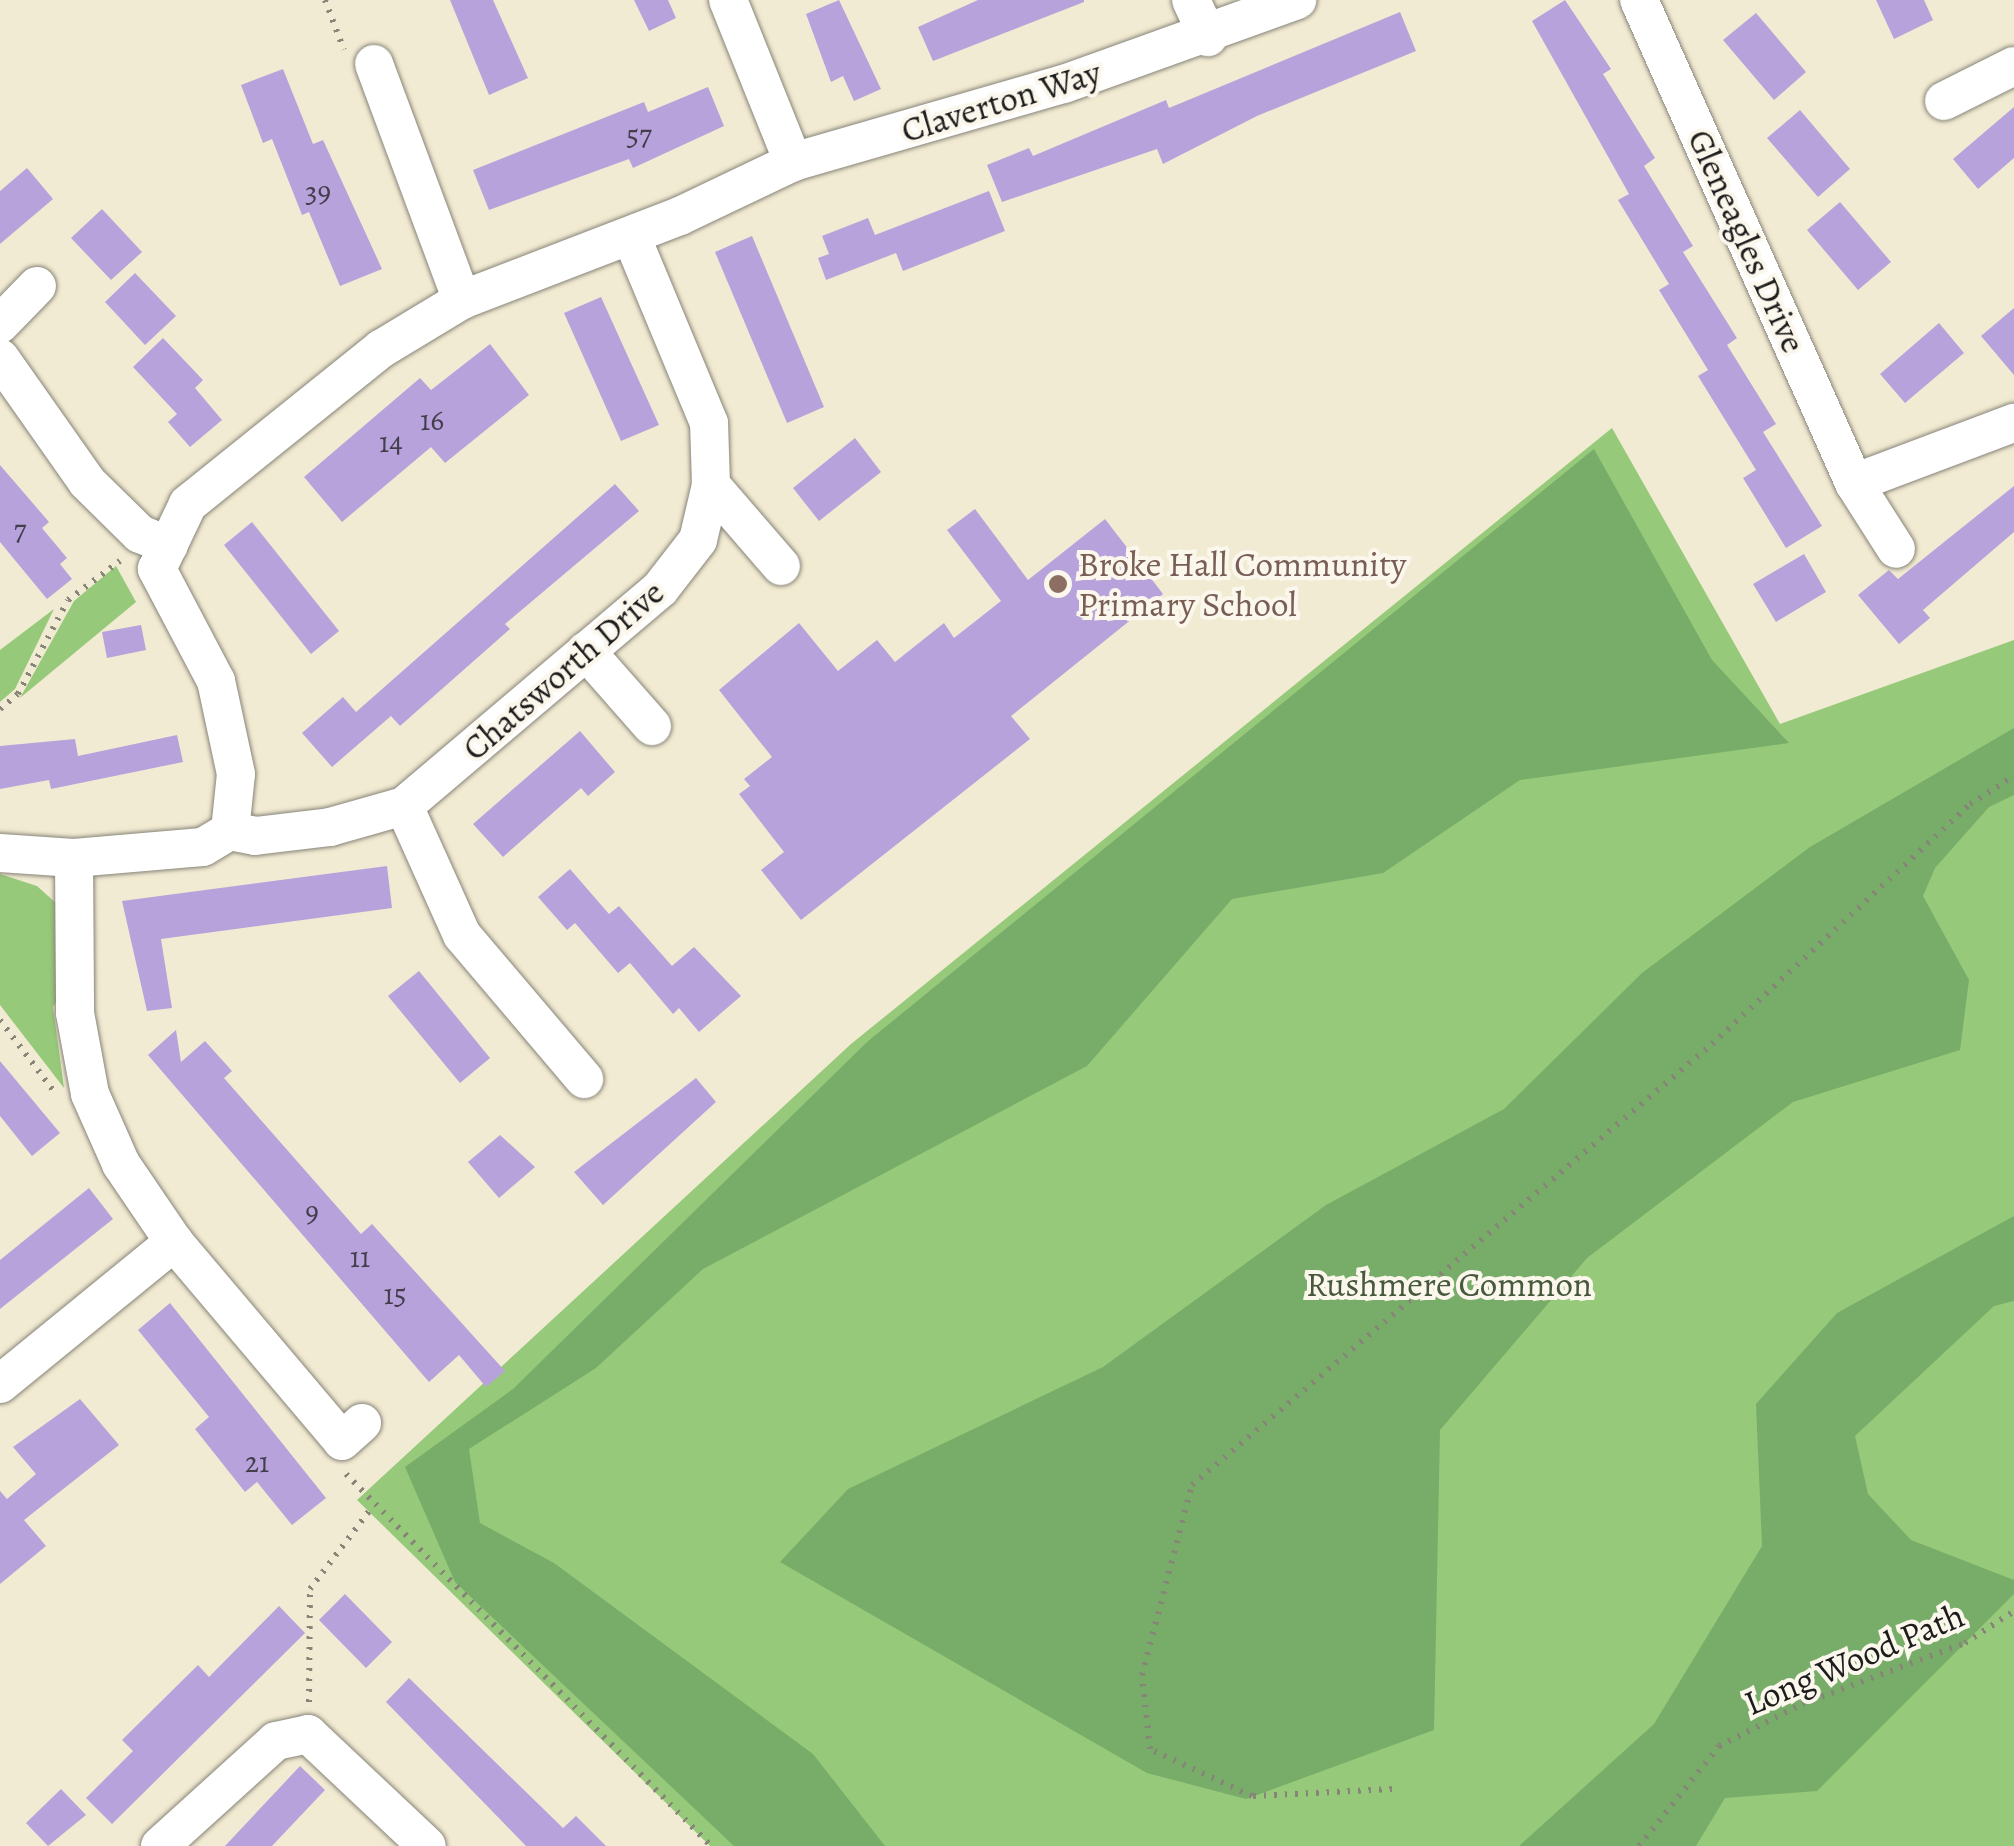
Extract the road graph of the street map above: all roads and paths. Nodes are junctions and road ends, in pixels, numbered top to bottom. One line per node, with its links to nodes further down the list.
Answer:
1 (324, 0): 7 (path)
2 (728, 0): 10 (street)
3 (1191, 0): 6 (street)
4 (1297, 0): 6 (street, Claverton Way)
5 (1640, 0): 17 (street, Gleneagles Drive)
6 (1208, 36): 10 (street, Claverton Way)
7 (374, 64): 13 (street)
8 (2014, 66): 9 (street)
9 (1944, 101)
10 (793, 162): 11 (street, Claverton Way)
11 (631, 236): 13 (street, Claverton Way); 18 (street, Chatsworth Drive)
12 (37, 286): 14 (street)
13 (462, 300): 19 (street, Claverton Way)
14 (0, 324)
15 (0, 358): 19 (street)
16 (2014, 423): 17 (street)
17 (1854, 483): 20 (street, Gleneagles Drive)
18 (711, 485): 21 (street); 22 (street, Chatsworth Drive)
19 (169, 546): 23 (path); 27 (street, Claverton Way)
20 (1896, 549)
21 (781, 566)
22 (586, 652): 24 (street); 26 (street, Chatsworth Drive)
23 (0, 709)
24 (652, 726)
25 (2014, 776): 37 (path)
26 (404, 806): 27 (street, Chatsworth Drive); 30 (street)
27 (230, 831): 29 (street, Chatsworth Drive)
28 (0, 853): 29 (street, Chatsworth Drive)
29 (74, 858): 31 (street)
30 (584, 1079)
31 (174, 1242): 32 (street); 33 (street)
32 (0, 1384)
33 (352, 1432): 34 (path)
34 (373, 1506): 36 (path); 40 (path)
35 (2014, 1610): 41 (path, Long Wood Path)
36 (308, 1734): 38 (street); 39 (street)
37 (1392, 1789)
38 (160, 1846)
39 (427, 1846)
40 (711, 1846)
41 (1639, 1846)

